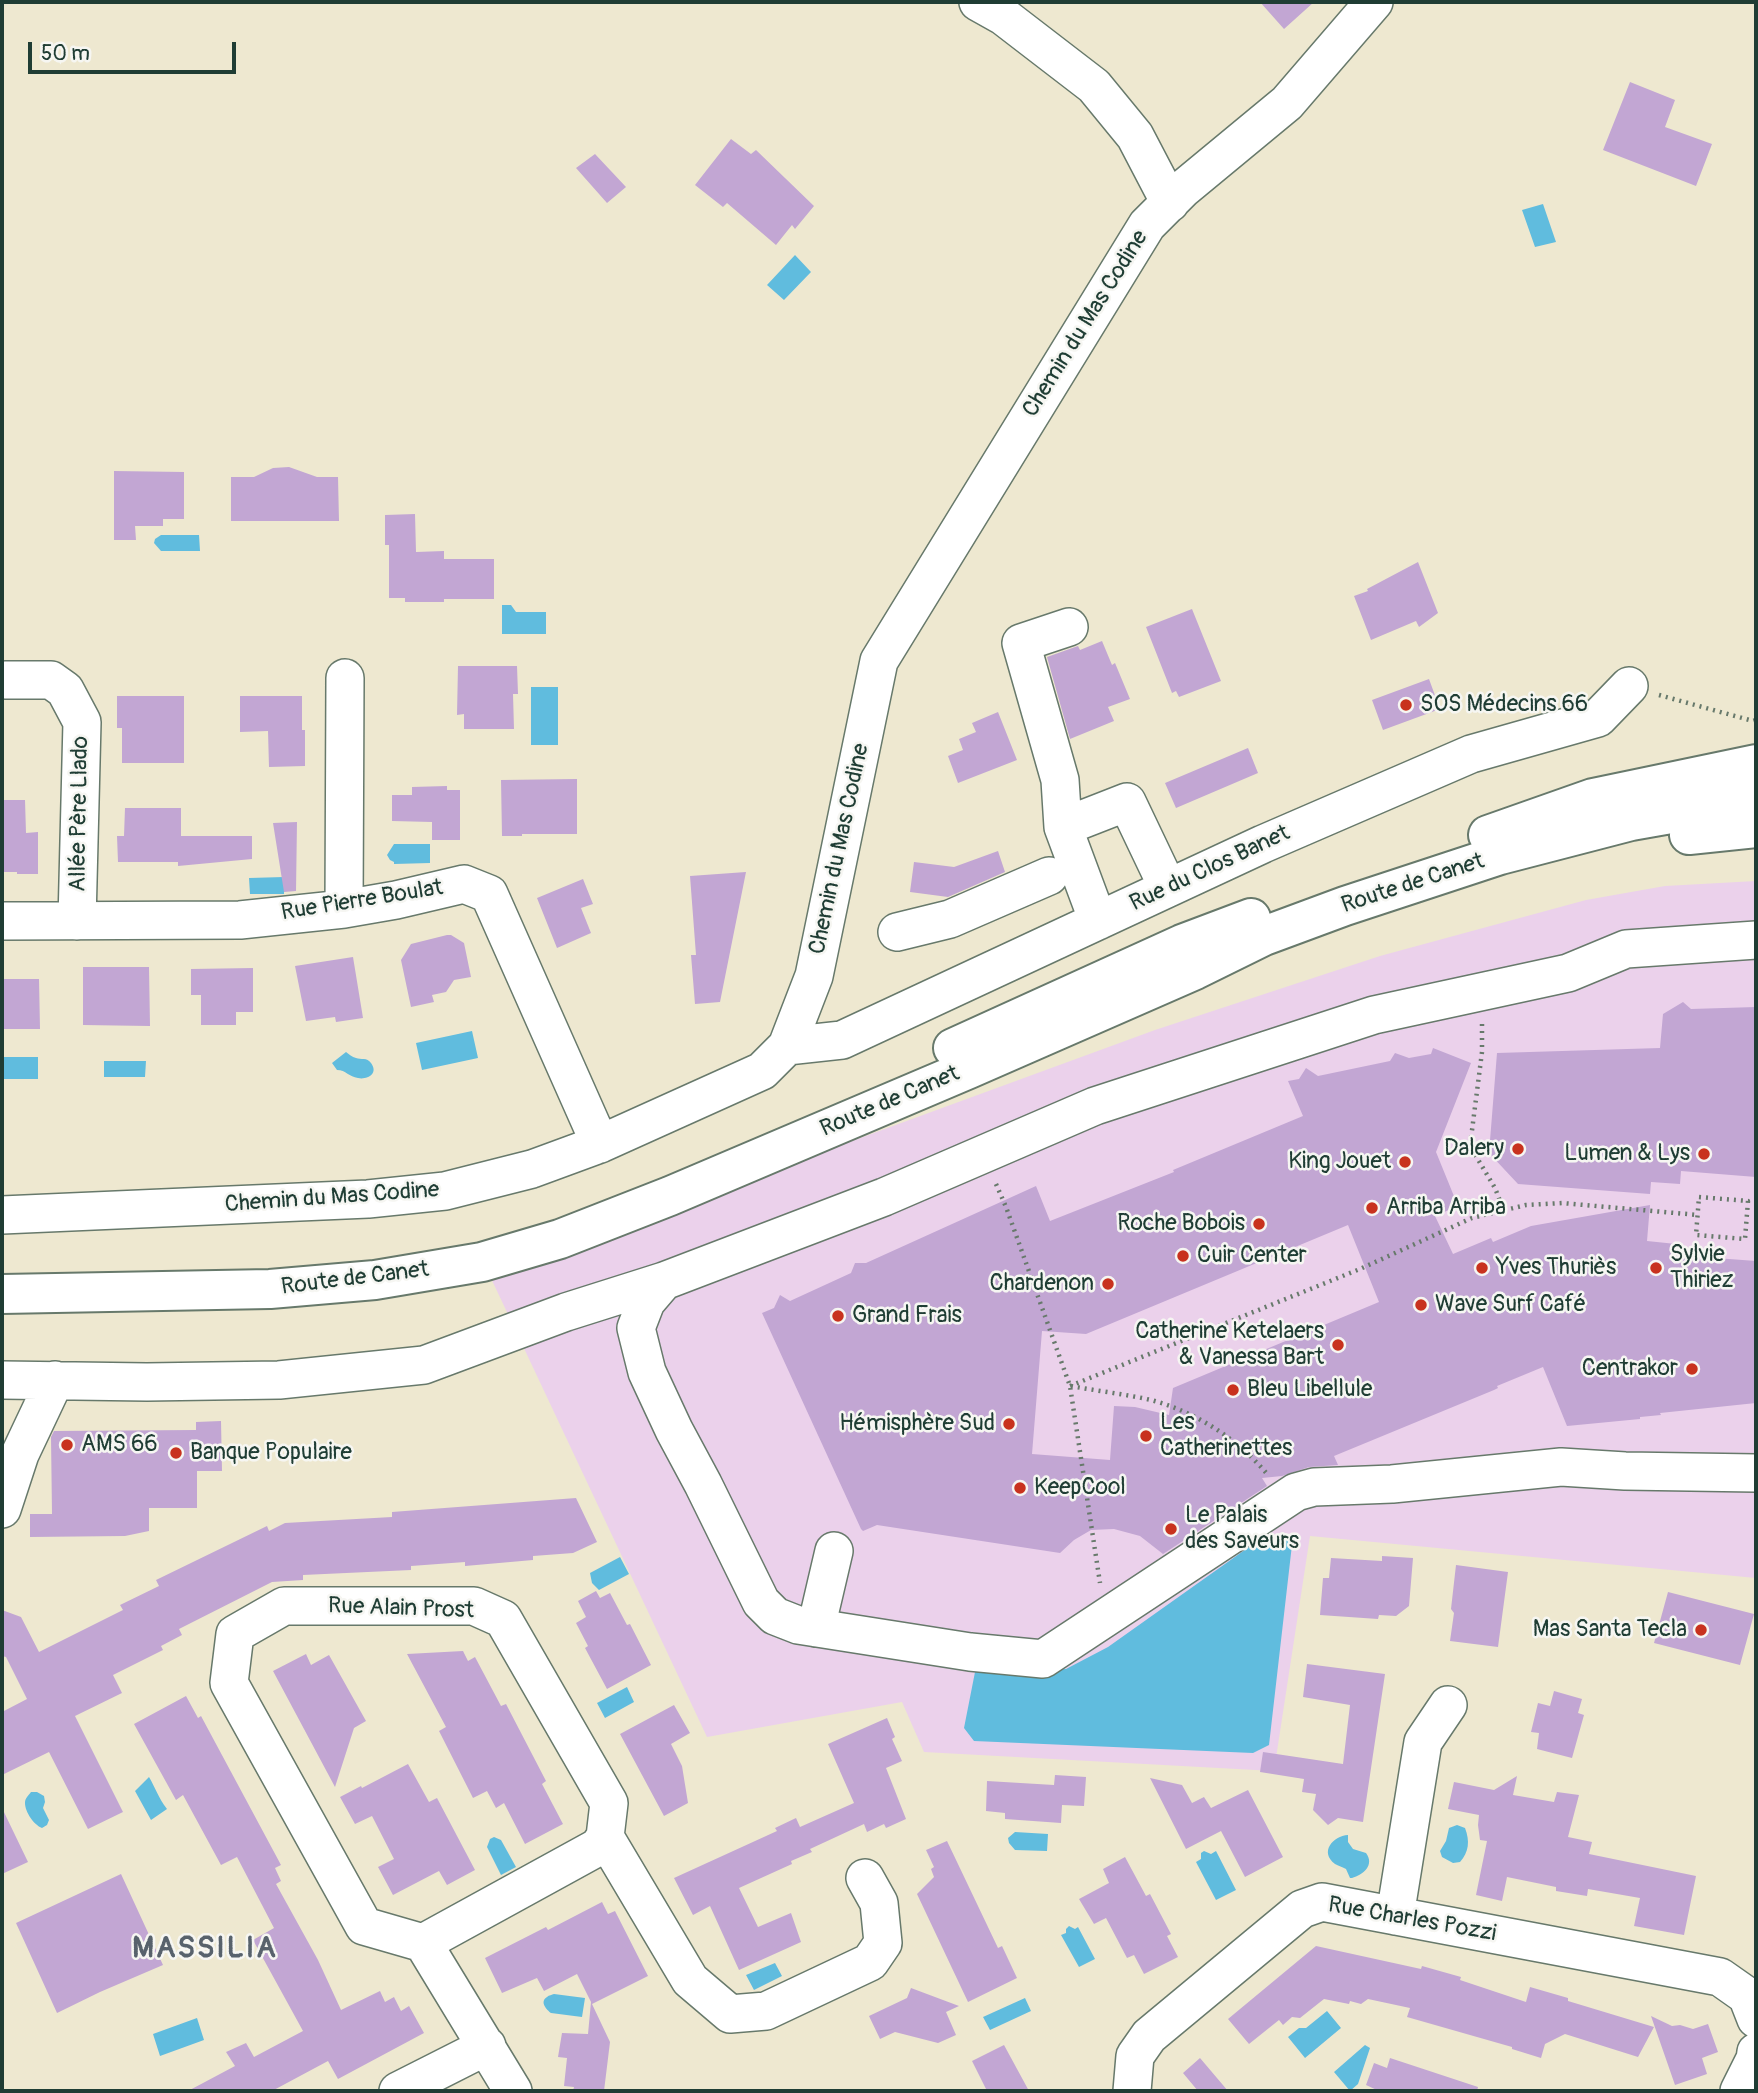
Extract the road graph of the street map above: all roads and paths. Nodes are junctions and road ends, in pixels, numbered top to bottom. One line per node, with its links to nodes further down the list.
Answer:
1 (978, 2): 3 (street)
2 (1374, 2): 3 (street, Chemin du Mas Codine)
3 (1170, 203): 24 (street, Chemin du Mas Codine)
4 (1069, 627): 12 (street)
5 (345, 678): 17 (street)
6 (5, 680): 20 (street, Allée Père Llado)
7 (1629, 686): 8 (path); 16 (street, Rue du Clos Banet)
8 (1756, 720)
9 (1756, 764): 14 (main road)
10 (1756, 783): 14 (main road, Route de Canet)
11 (1756, 799): 14 (main road, Route de Canet)
12 (1063, 827): 16 (street); 18 (street)
13 (1756, 828): 14 (main road)
14 (1414, 872): 32 (main road, Route de Canet); 34 (main road, Route de Canet)
15 (1049, 876): 21 (street)
16 (1168, 888): 18 (street, Rue du Clos Banet)
17 (344, 909): 20 (street, Rue Pierre Boulat); 25 (street, Rue Pierre Boulat)
18 (1098, 920): 24 (street, Rue du Clos Banet)
19 (2, 921): 20 (street, Rue Pierre Boulat)
20 (77, 921)
21 (897, 932)
22 (1756, 940): 23 (street)
23 (1481, 991): 26 (street); 27 (path)
24 (787, 1046): 25 (street, Chemin du Mas Codine)
25 (600, 1144): 28 (street, Chemin du Mas Codine)
26 (983, 1154): 33 (street); 39 (path)
27 (1504, 1211): 29 (path); 39 (path)
28 (2, 1215)
29 (1698, 1215): 30 (path); 30 (path)
30 (1746, 1219): 31 (path)
31 (1756, 1219)
32 (2, 1275)
33 (664, 1281): 35 (street); 36 (street)
34 (2, 1294)
35 (566, 1312): 36 (street); 38 (street)
36 (636, 1328): 45 (street)
37 (2, 1380): 38 (street)
38 (55, 1380): 42 (street)
39 (1070, 1386): 41 (path); 44 (path)
40 (1756, 1473): 41 (street)
41 (1287, 1498): 44 (street)
42 (2, 1510)
43 (834, 1551): 45 (street)
44 (1105, 1619): 45 (street)
45 (816, 1628)
46 (1448, 1706): 49 (street)
47 (605, 1837): 48 (street); 50 (street); 50 (street, Rue Alain Prost)
48 (864, 1878)
49 (1395, 1916): 51 (street, Rue Charles Pozzi); 56 (street, Rue Charles Pozzi)
50 (423, 1943): 52 (street)
51 (1756, 2019)
52 (487, 2046): 54 (street); 55 (street)
53 (1756, 2053): 57 (street)
54 (398, 2091)
55 (513, 2091)
56 (1132, 2091)
57 (1739, 2091)

